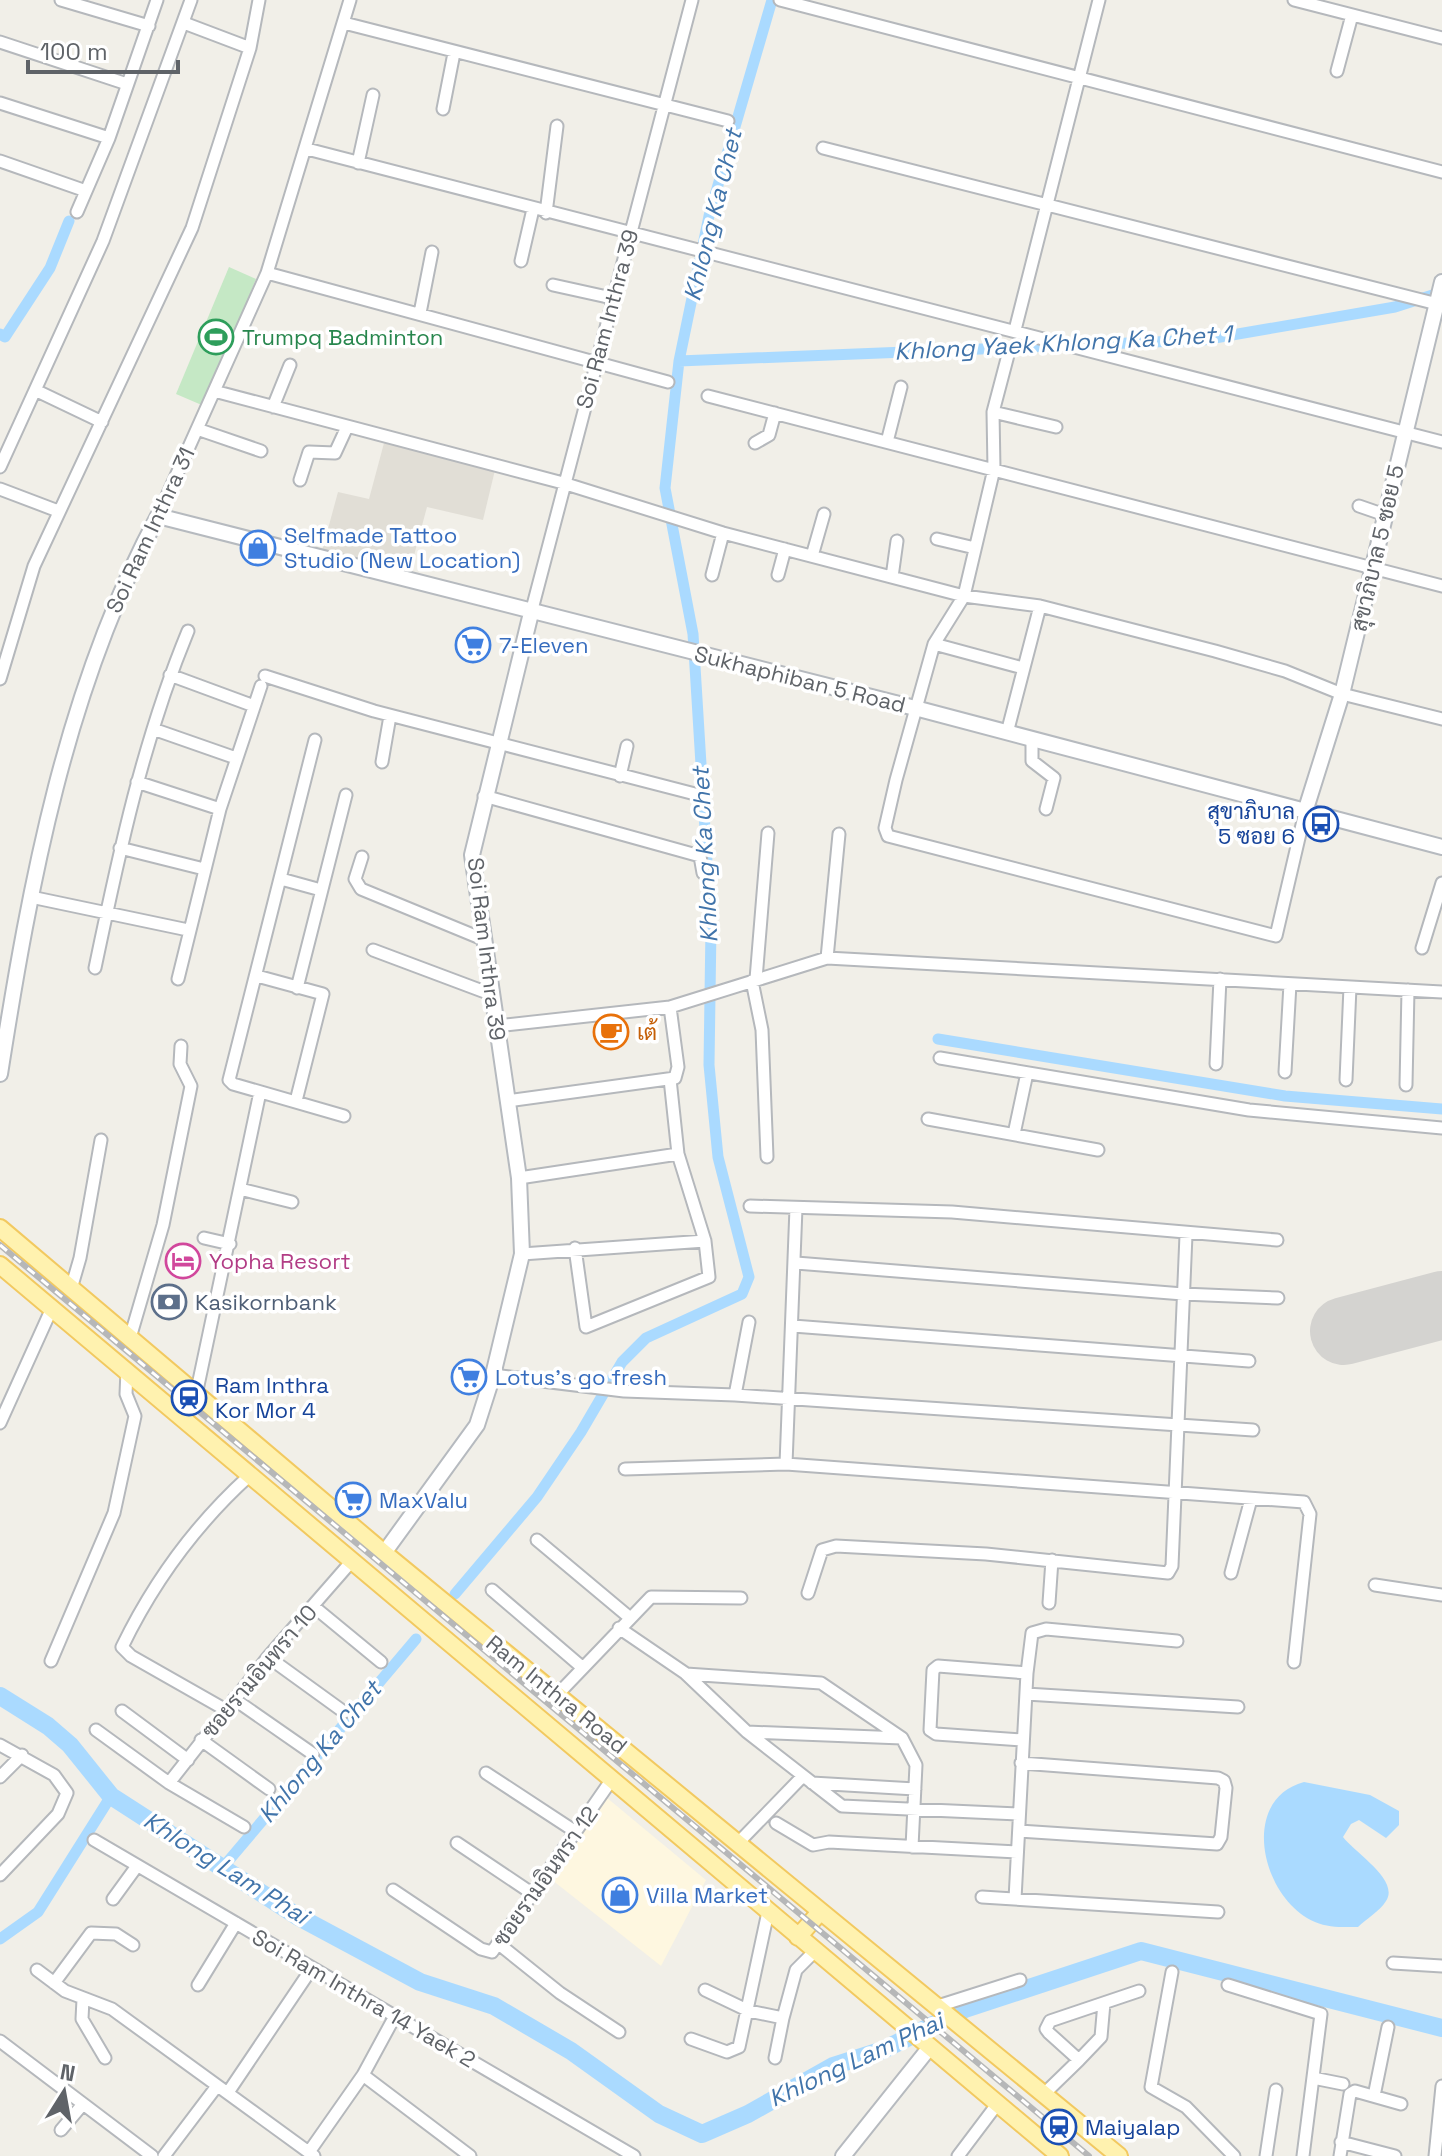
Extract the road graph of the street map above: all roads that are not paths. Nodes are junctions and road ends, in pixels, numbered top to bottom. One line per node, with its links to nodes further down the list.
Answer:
1 (61, 0): 13 (street)
2 (157, 0): 13 (street)
3 (191, 0): 11 (street)
4 (259, 0): 16 (street)
5 (350, 0): 12 (street, Soi Ram Inthra 31)
6 (692, 0): 23 (street, Soi Ram Inthra 39)
7 (1099, 0): 19 (street)
8 (1294, 0): 10 (street)
9 (783, 1): 19 (street)
10 (1352, 15): 14 (street); 18 (street)
11 (184, 23): 16 (street); 53 (street)
12 (344, 23): 17 (street); 29 (street, Soi Ram Inthra 31)
13 (149, 26): 20 (street)
14 (1442, 38)
15 (0, 42): 20 (street)
16 (250, 48): 59 (street)
17 (454, 53): 23 (street); 24 (street)
18 (1337, 71)
19 (1079, 78): 32 (street); 34 (street)
20 (127, 84): 27 (street)
21 (373, 95): 31 (street)
22 (0, 103): 27 (street)
23 (664, 105): 25 (street); 38 (street, Soi Ram Inthra 39)
24 (443, 109)
25 (728, 121)
26 (557, 126): 37 (street)
27 (109, 138): 33 (street)
28 (823, 148): 34 (street)
29 (307, 149): 31 (street); 41 (street, Soi Ram Inthra 31)
30 (0, 161): 33 (street)
31 (358, 163): 35 (street)
32 (1442, 172)
33 (86, 191): 36 (street)
34 (1045, 203): 45 (street); 47 (street)
35 (533, 209): 37 (street); 40 (street)
36 (77, 212)
37 (546, 213): 38 (street)
38 (629, 234): 44 (street, Soi Ram Inthra 39); 47 (street)
39 (432, 252): 46 (street)
40 (521, 261)
41 (267, 273): 46 (street); 54 (street, Soi Ram Inthra 31)
42 (1442, 282): 45 (street, สุขาภิบาล 5 ซอย 5)
43 (553, 285): 44 (street)
44 (612, 298): 50 (street, Soi Ram Inthra 39)
45 (1438, 304): 63 (street, สุขาภิบาล 5 ซอย 5)
46 (420, 313): 50 (street)
47 (1015, 330): 63 (street)
48 (1008, 355): 57 (street)
49 (290, 365): 56 (street)
50 (596, 365): 51 (street); 71 (street, Soi Ram Inthra 39)
51 (668, 382)
52 (901, 387): 64 (street)
53 (35, 390): 59 (street); 68 (street)
54 (214, 391): 56 (street); 62 (street, Soi Ram Inthra 31)
55 (708, 396): 58 (street)
56 (273, 407): 60 (street)
57 (993, 412): 61 (street); 69 (street)
58 (775, 413): 64 (street); 66 (street)
59 (102, 422): 74 (street)
60 (347, 427): 70 (street); 71 (street)
61 (1056, 427)
62 (197, 429): 67 (street); 77 (street, Soi Ram Inthra 31)
63 (1404, 433): 65 (street); 76 (street, สุขาภิบาล 5 ซอย 5)
64 (887, 442): 69 (street)
65 (1442, 442)
66 (755, 443)
67 (261, 451)
68 (0, 467)
69 (994, 469): 81 (street); 84 (street)
70 (300, 480)
71 (563, 483): 78 (street); 91 (street, Soi Ram Inthra 39)
72 (0, 489): 74 (street)
73 (1359, 506): 76 (street)
74 (58, 511): 96 (street)
75 (824, 514): 83 (street)
76 (1385, 515): 84 (street, สุขาภิบาล 5 ซอย 5)
77 (158, 516): 91 (street, Sukhaphiban 5 Road); 128 (street, Soi Ram Inthra 31)
78 (723, 533): 82 (street); 85 (street)
79 (937, 539): 81 (street)
80 (897, 541): 87 (street)
81 (975, 548): 89 (street)
82 (785, 549): 83 (street); 86 (street)
83 (812, 556): 87 (street)
84 (1371, 567): 88 (street); 97 (street, สุขาภิบาล 5 ซอย 5)
85 (712, 575)
86 (778, 575)
87 (892, 577): 89 (street)
88 (1442, 586)
89 (964, 596): 90 (street); 93 (street)
90 (1040, 606): 94 (street); 97 (street)
91 (531, 613): 99 (street, Sukhaphiban 5 Road); 106 (street, Soi Ram Inthra 39)
92 (188, 631): 95 (street)
93 (934, 644): 94 (street); 99 (street)
94 (1023, 668): 103 (street)
95 (170, 675): 98 (street); 102 (street)
96 (0, 679)
97 (1342, 694): 101 (street); 117 (street, สุขาภิบาล 5 ซอย 5)
98 (254, 706): 100 (street); 108 (street)
99 (915, 708): 103 (street, Sukhaphiban 5 Road); 117 (street)
100 (390, 716): 106 (street); 109 (street)
101 (1442, 719)
102 (153, 729): 108 (street); 111 (street)
103 (1007, 733): 104 (street, Sukhaphiban 5 Road)
104 (1032, 739): 116 (street); 117 (street, Sukhaphiban 5 Road)
105 (315, 740): 125 (street)
106 (498, 741): 110 (street); 114 (street, Soi Ram Inthra 39)
107 (627, 746): 110 (street)
108 (236, 758): 115 (street)
109 (382, 762)
110 (620, 776): 112 (street)
111 (137, 782): 115 (street); 121 (street)
112 (695, 794)
113 (346, 795): 127 (street)
114 (484, 796): 124 (street); 131 (street, Soi Ram Inthra 39)
115 (220, 809): 123 (street)
116 (1046, 809)
117 (1305, 812): 120 (street, Sukhaphiban 5 Road)
118 (768, 833): 139 (street)
119 (839, 834): 134 (street)
120 (1442, 847)
121 (120, 848): 123 (street); 129 (street)
122 (362, 857): 131 (street)
123 (204, 869): 130 (street)
124 (703, 873)
125 (281, 879): 127 (street); 136 (street)
126 (1442, 883): 132 (street)
127 (321, 890): 142 (street)
128 (31, 897): 129 (street); 153 (street, Soi Ram Inthra 31)
129 (106, 913): 130 (street); 135 (street)
130 (188, 930): 137 (street)
131 (485, 940): 145 (street, Soi Ram Inthra 39)
132 (1422, 948)
133 (373, 950): 145 (street)
134 (827, 958): 138 (street); 139 (street)
135 (95, 968)
136 (257, 976): 142 (street); 157 (street)
137 (178, 979)
138 (1220, 979): 140 (street); 150 (street)
139 (754, 980): 146 (street); 167 (street)
140 (1290, 984): 141 (street); 151 (street)
141 (1350, 987): 143 (street); 155 (street)
142 (297, 988): 158 (street)
143 (1408, 990): 144 (street); 156 (street)
144 (1442, 992)
145 (493, 995): 147 (street, Soi Ram Inthra 39)
146 (670, 1007): 147 (street); 154 (street)
147 (496, 1026): 159 (street, Soi Ram Inthra 39)
148 (181, 1046): 189 (street)
149 (940, 1058): 152 (street)
150 (1216, 1064)
151 (1285, 1072)
152 (1027, 1073): 162 (street); 163 (street)
153 (0, 1074)
154 (670, 1079): 159 (street); 166 (street)
155 (1346, 1080)
156 (1406, 1085)
157 (260, 1092): 158 (street); 169 (street)
158 (296, 1101): 160 (street)
159 (507, 1101): 168 (street, Soi Ram Inthra 39)
160 (344, 1116)
161 (928, 1119): 163 (street)
162 (1442, 1128)
163 (1014, 1134): 165 (street)
164 (101, 1140): 183 (street)
165 (1098, 1150)
166 (678, 1154): 168 (street); 177 (street)
167 (767, 1157)
168 (519, 1178): 180 (street, Soi Ram Inthra 39)
169 (240, 1189): 170 (street); 178 (street)
170 (292, 1202)
171 (750, 1206): 172 (street)
172 (796, 1208): 174 (street); 181 (street)
173 (0, 1228): 183 (main road, Ram Inthra Road)
174 (1186, 1235): 176 (street); 184 (street)
175 (204, 1238): 178 (street)
176 (1277, 1240)
177 (705, 1241): 179 (street); 179 (street)
178 (230, 1244): 194 (street)
179 (575, 1248): 180 (street)
180 (522, 1254): 193 (street, Soi Ram Inthra 39)
181 (796, 1263): 184 (street); 188 (street)
182 (0, 1265): 186 (main road, Ram Inthra Road)
183 (71, 1289): 189 (main road, Ram Inthra Road)
184 (1183, 1294): 185 (street); 190 (street)
185 (1278, 1298)
186 (52, 1308): 192 (main road, Ram Inthra Road); 197 (street)
187 (749, 1322): 195 (street)
188 (793, 1326): 190 (street); 196 (street)
189 (130, 1338): 194 (main road, Ram Inthra Road)
190 (1181, 1358): 191 (street); 198 (street)
191 (1249, 1361)
192 (127, 1370): 202 (main road, Ram Inthra Road); 221 (street)
193 (493, 1375): 195 (street); 206 (street, Soi Ram Inthra 39)
194 (196, 1395): 206 (main road, Ram Inthra Road)
195 (735, 1395): 196 (street)
196 (791, 1398): 198 (street); 200 (street)
197 (0, 1423)
198 (1178, 1426): 199 (street); 203 (street)
199 (1253, 1430)
200 (786, 1464): 201 (street); 203 (street)
201 (625, 1469)
202 (249, 1476): 208 (main road, Ram Inthra Road); 231 (street)
203 (1176, 1495): 204 (street); 207 (street)
204 (1251, 1499): 209 (street); 223 (street)
205 (537, 1540): 217 (street)
206 (384, 1553): 227 (main road, Ram Inthra Road)
207 (1052, 1560): 212 (street); 215 (street)
208 (351, 1562): 216 (street, ซอยรามอินทรา 10); 247 (main road, Ram Inthra Road)
209 (1231, 1573)
210 (1375, 1585): 213 (street)
211 (492, 1590): 224 (street)
212 (808, 1593)
213 (1442, 1595)
214 (741, 1598): 217 (street)
215 (1049, 1603)
216 (313, 1606): 220 (street, ซอยรามอินทรา 10); 222 (street)
217 (629, 1617): 218 (street)
218 (619, 1628): 224 (street); 225 (street)
219 (1177, 1641): 226 (street)
220 (268, 1657): 229 (street, ซอยรามอินทรา 10); 233 (street)
221 (51, 1661)
222 (381, 1662)
223 (1294, 1662)
224 (583, 1668): 227 (street)
225 (685, 1673): 235 (street); 236 (street)
226 (1027, 1673): 228 (street); 238 (street)
227 (558, 1694): 259 (main road, Ram Inthra Road)
228 (1026, 1694): 230 (street); 238 (street)
229 (234, 1699): 231 (street, ซอยรามอินทรา 10); 240 (street)
230 (1238, 1707)
231 (226, 1710): 237 (street, ซอยรามอินทรา 10)
232 (122, 1711): 242 (street)
233 (344, 1712)
234 (96, 1730): 248 (street)
235 (747, 1732): 236 (street); 246 (street)
236 (902, 1738): 250 (street)
237 (201, 1740): 242 (street, ซอยรามอินทรา 10); 249 (street)
238 (1023, 1740): 243 (street)
239 (0, 1745): 241 (street)
240 (313, 1754)
241 (22, 1755): 245 (street); 263 (street)
242 (188, 1760): 248 (street, ซอยรามอินทรา 10)
243 (1021, 1763): 252 (street); 255 (street)
244 (486, 1773): 256 (street)
245 (0, 1777)
246 (806, 1780): 250 (street); 251 (street); 259 (street)
247 (610, 1782): 256 (street, ซอยรามอินทรา 12); 269 (main road, Ram Inthra Road)
248 (169, 1783): 254 (street)
249 (269, 1789)
250 (915, 1789): 251 (street)
251 (915, 1810): 252 (street); 260 (street)
252 (1019, 1814): 255 (street)
253 (776, 1823): 260 (street)
254 (244, 1827)
255 (1019, 1831): 261 (street)
256 (576, 1832): 265 (street, ซอยรามอินทรา 12)
257 (94, 1840): 262 (street, Soi Ram Inthra 14 Yaek 2)
258 (457, 1843): 265 (street)
259 (738, 1843): 270 (main road, Ram Inthra Road)
260 (912, 1847): 261 (street)
261 (1017, 1852): 268 (street)
262 (137, 1866): 267 (street); 272 (street, Soi Ram Inthra 14 Yaek 2)
263 (0, 1875)
264 (393, 1890): 275 (street, ซอยรามอินทรา 12)
265 (533, 1894): 275 (street, ซอยรามอินทรา 12)
266 (982, 1897): 268 (street)
267 (113, 1899)
268 (1015, 1899): 271 (street)
269 (768, 1912): 273 (main road, Ram Inthra Road); 290 (street)
270 (820, 1912): 273 (main road); 291 (main road, Ram Inthra Road)
271 (1218, 1912)
272 (236, 1923): 279 (street, Soi Ram Inthra 14 Yaek 2); 284 (street)
273 (798, 1937): 276 (main road, Ram Inthra Road)
274 (133, 1945): 283 (street)
275 (500, 1945): 295 (street)
276 (815, 1951): 293 (street); 298 (main road, Ram Inthra Road)
277 (1393, 1963): 278 (street)
278 (1442, 1966)
279 (312, 1968): 292 (street, Soi Ram Inthra 14 Yaek 2); 308 (street)
280 (37, 1970): 283 (street)
281 (1172, 1972): 325 (street)
282 (1020, 1980): 291 (street)
283 (54, 1983): 288 (street)
284 (198, 1985)
285 (1228, 1985): 303 (street)
286 (705, 1990): 290 (street)
287 (1139, 1991): 289 (street)
288 (83, 1999): 299 (street); 305 (street)
289 (1104, 2003): 301 (street); 301 (street)
290 (749, 2011): 293 (street); 296 (street)
291 (945, 2013): 309 (main road, Ram Inthra Road)
292 (395, 2016): 302 (street); 320 (street, Soi Ram Inthra 14 Yaek 2)
293 (783, 2018): 300 (street)
294 (1388, 2027): 310 (street)
295 (619, 2032)
296 (691, 2039)
297 (0, 2041): 312 (street)
298 (924, 2043): 311 (main road, Ram Inthra Road); 321 (street)
299 (105, 2058)
300 (775, 2058)
301 (1079, 2060): 309 (street)
302 (363, 2075): 316 (street); 319 (street)
303 (1313, 2078): 304 (street); 327 (street)
304 (1343, 2084)
305 (217, 2086): 308 (street); 318 (street)
306 (1442, 2086): 330 (street)
307 (1276, 2090): 326 (street)
308 (229, 2091): 316 (street)
309 (1044, 2094): 324 (main road, Ram Inthra Road)
310 (1374, 2096): 313 (street); 315 (street)
311 (998, 2103): 322 (street); 323 (main road, Ram Inthra Road)
312 (83, 2104): 314 (street); 317 (street)
313 (1401, 2104)
314 (61, 2130)
315 (1341, 2142): 328 (street); 329 (street)
316 (311, 2154)
317 (152, 2156)
318 (164, 2156)
319 (470, 2156)
320 (634, 2156)
321 (843, 2156)
322 (958, 2156)
323 (1060, 2156)
324 (1119, 2156)
325 (1234, 2156)
326 (1266, 2156)
327 (1303, 2156)
328 (1340, 2156)
329 (1395, 2156)
330 (1435, 2156)

